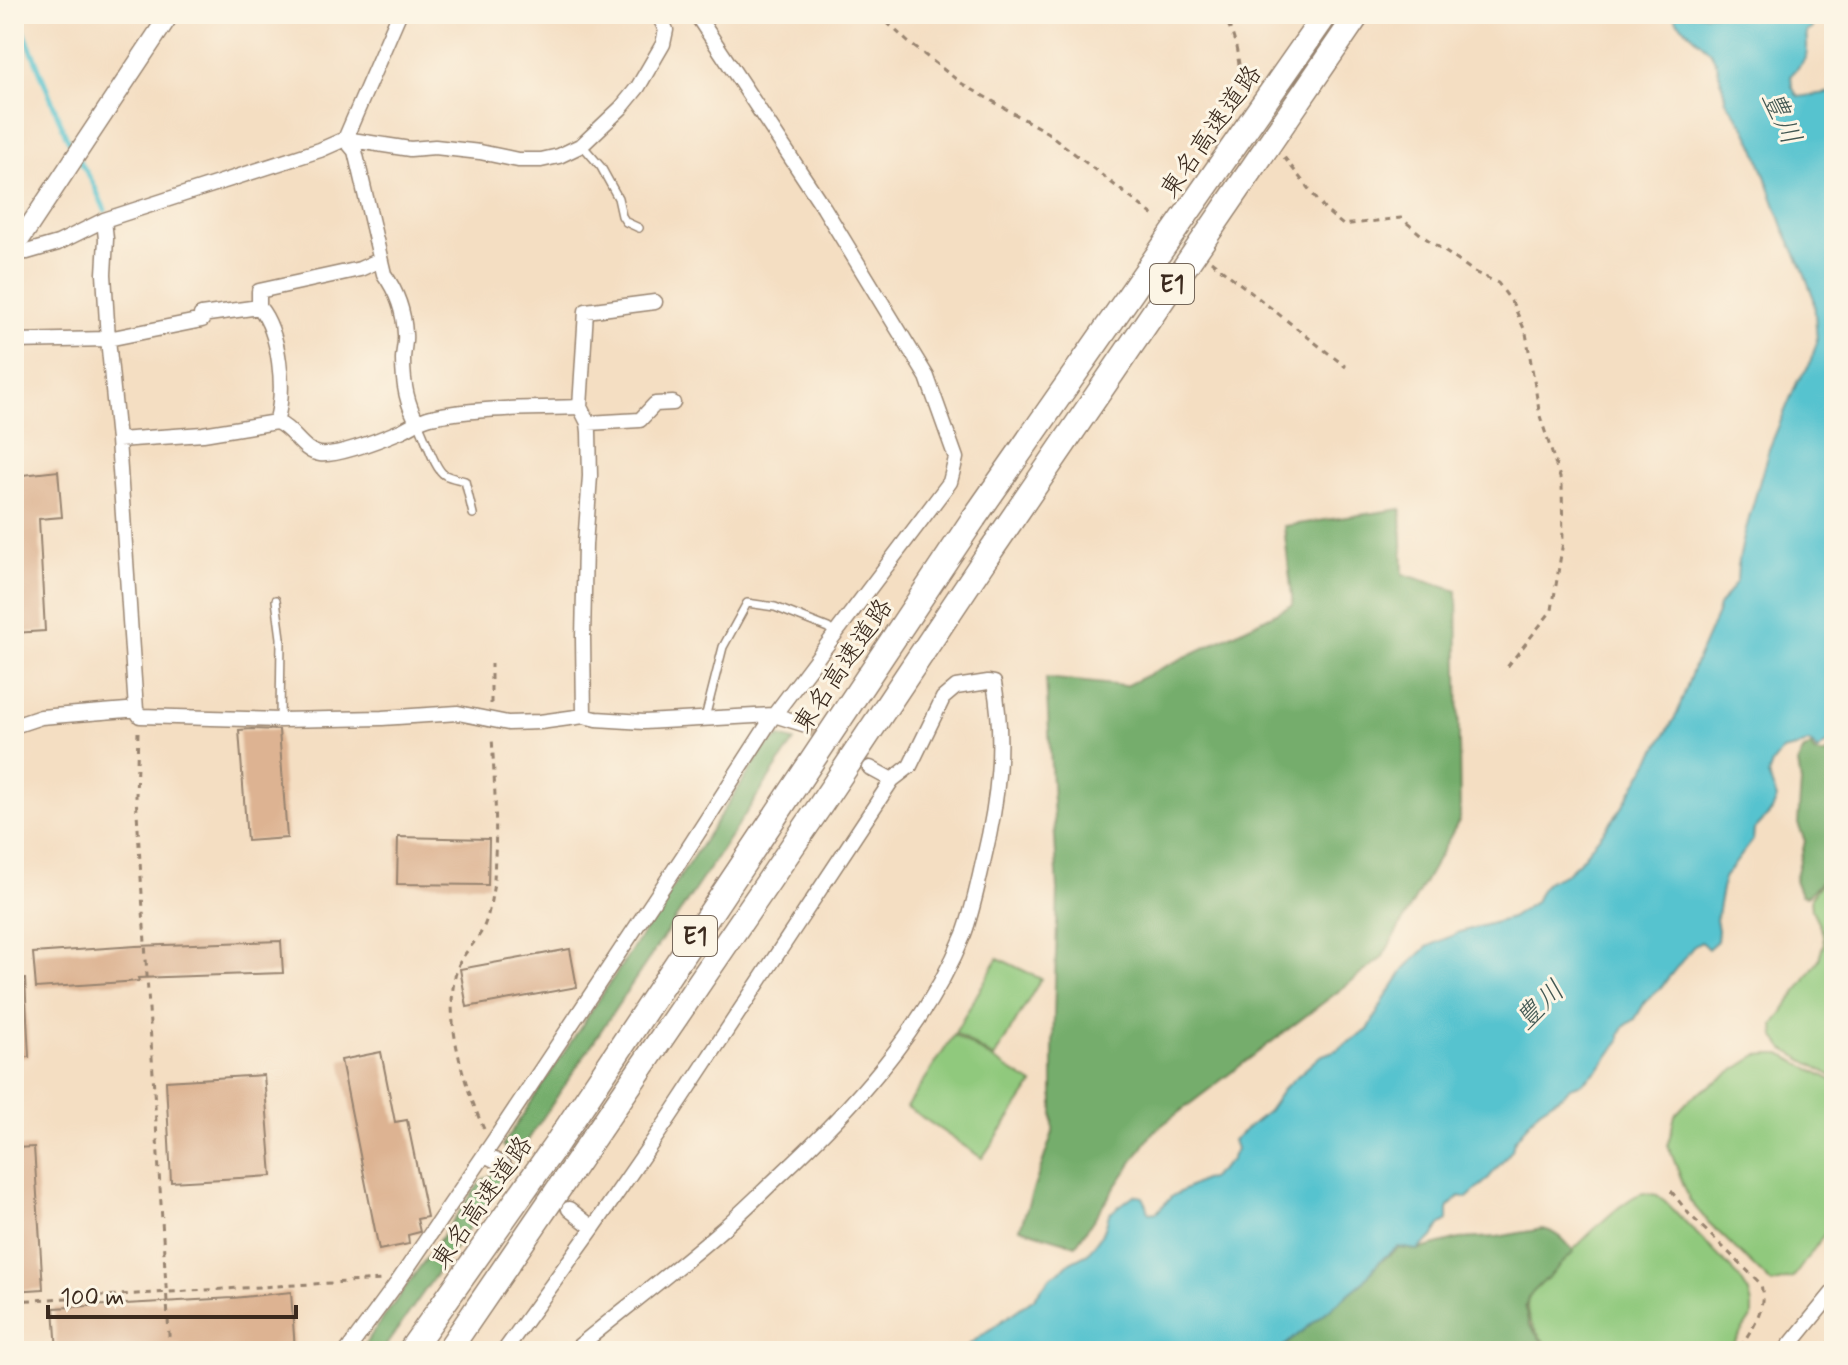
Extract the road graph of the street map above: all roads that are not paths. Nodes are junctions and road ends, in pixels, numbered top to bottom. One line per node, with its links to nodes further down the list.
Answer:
1 (170, 14): 11 (main road)
2 (399, 14): 7 (street)
3 (658, 14): 8 (street)
4 (696, 14): 25 (street)
5 (1326, 14): 41 (highway, 東名高速道路 / E1, bridge)
6 (1358, 14): 42 (highway, E1, bridge)
7 (345, 139): 8 (street); 9 (street); 12 (street)
8 (582, 145): 10 (lane)
9 (104, 220): 11 (street); 15 (street)
10 (639, 228)
11 (14, 251)
12 (380, 260): 14 (street); 19 (street)
13 (655, 302): 18 (street)
14 (259, 307): 15 (street); 20 (street)
15 (108, 339): 16 (street); 22 (street)
16 (14, 341)
17 (673, 403): 21 (street)
18 (580, 407): 19 (street); 21 (street)
19 (417, 421): 20 (street); 23 (lane)
20 (276, 422): 22 (street)
21 (588, 423): 28 (street)
22 (118, 440): 26 (street)
23 (473, 514)
24 (276, 600): 29 (lane)
25 (835, 634): 27 (street); 30 (lane)
26 (138, 713): 29 (street); 32 (street)
27 (774, 715): 30 (street); 31 (street); 35 (street)
28 (584, 716): 29 (street); 30 (street)
29 (280, 720)
30 (705, 720)
31 (806, 725)
32 (14, 726)
33 (870, 768): 34 (street)
34 (892, 780): 38 (street); 44 (street)
35 (489, 1149): 36 (street); 40 (street)
36 (504, 1165)
37 (569, 1209): 38 (street)
38 (593, 1228): 43 (street)
39 (1834, 1291): 45 (street)
40 (347, 1351)
41 (410, 1351)
42 (448, 1351)
43 (504, 1351)
44 (573, 1351)
45 (1785, 1351)

